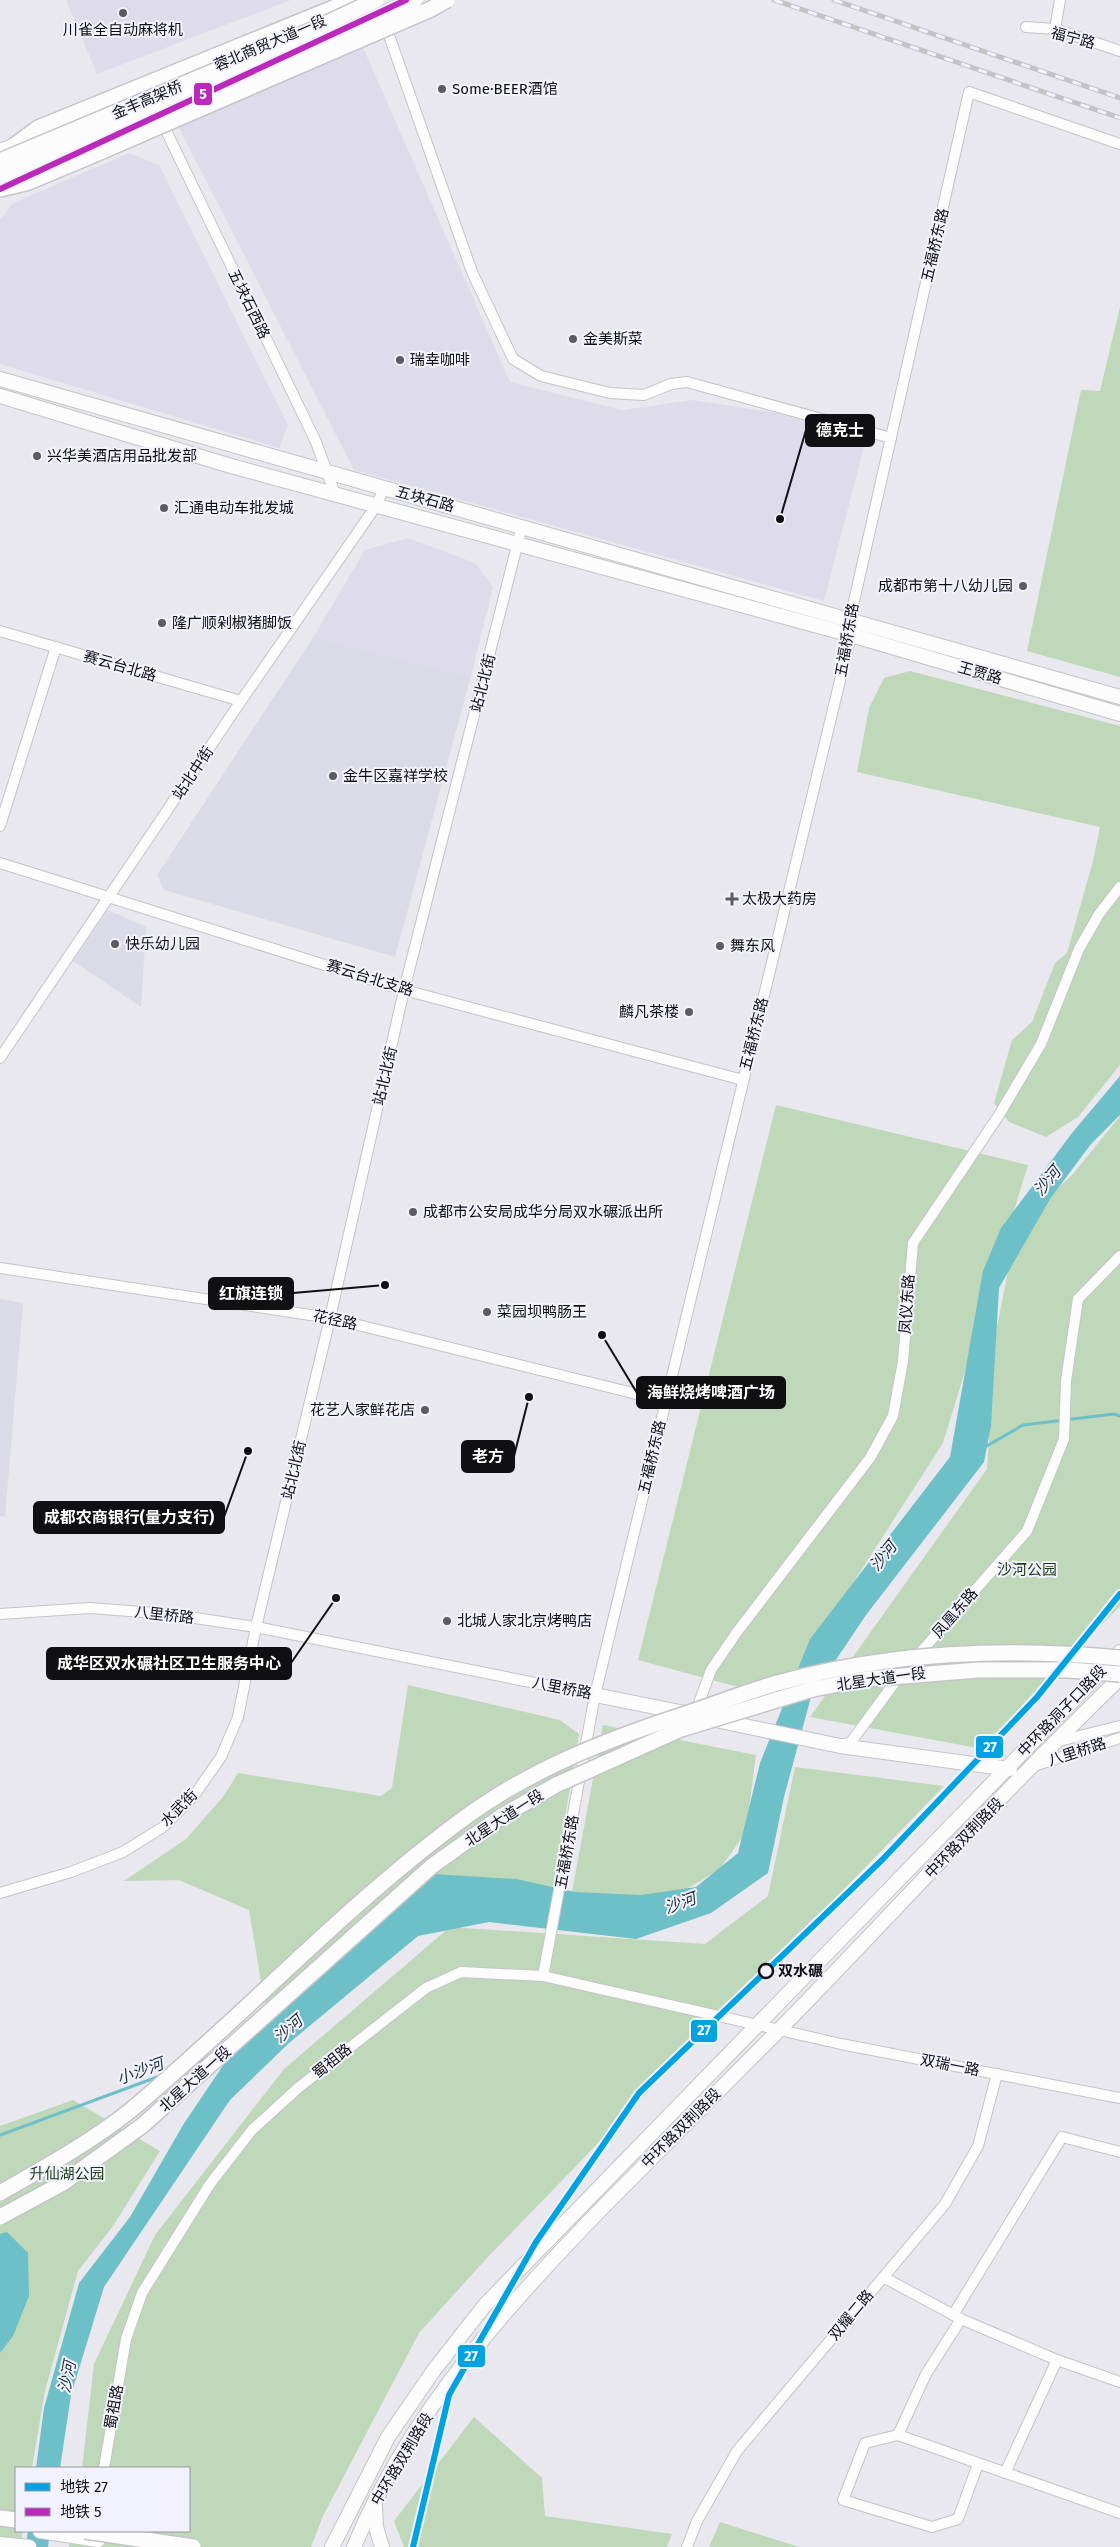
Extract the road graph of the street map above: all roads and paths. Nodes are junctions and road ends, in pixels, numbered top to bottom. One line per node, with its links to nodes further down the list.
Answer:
1 (353, 0): 13 (highway)
2 (374, 0): 7 (street); 13 (main road, 蓉北商贸大道一段); 15 (highway, 金丰高架桥, bridge)
3 (415, 0): 16 (highway, 金丰高架桥, bridge)
4 (424, 0): 7 (main road, 蓉北商贸大道一段)
5 (447, 0): 18 (highway, bridge)
6 (1060, 0): 9 (street)
7 (384, 20): 11 (main road, 蓉北商贸大道一段); 21 (street)
8 (1026, 27): 9 (street, 福宁路)
9 (1055, 30): 10 (street, 福宁路)
10 (1120, 51)
11 (159, 116): 17 (main road, 蓉北商贸大道一段); 22 (street, 五块石西路)
12 (1120, 144): 21 (street, 五福桥东路)
13 (15, 145): 14 (main road, 蓉北商贸大道一段)
14 (0, 151)
15 (0, 161)
16 (0, 176)
17 (0, 185)
18 (0, 189)
19 (0, 379): 22 (main road, 五块石路)
20 (0, 396): 24 (main road, 五块石路)
21 (891, 438): 28 (street, 五福桥东路)
22 (327, 472): 23 (main road, 五块石路); 24 (street, 五块石西路)
23 (384, 488): 25 (street, 站北中街); 26 (main road, 五块石路)
24 (335, 494): 25 (main road, 五块石路)
25 (376, 506): 27 (main road, 五块石路); 33 (street, 站北中街)
26 (522, 526): 27 (street, 站北北街); 28 (main road, 五块石路)
27 (518, 545): 30 (main road, 五块石路); 39 (street, 站北北街)
28 (850, 619): 30 (street, 五福桥东路); 32 (main road, 王贾路)
29 (0, 631): 31 (street, 赛云台北路)
30 (846, 633): 34 (main road, 王贾路); 41 (street, 五福桥东路)
31 (56, 647): 33 (street, 赛云台北路); 35 (street)
32 (1120, 697)
33 (241, 702): 38 (street, 站北中街)
34 (1120, 714)
35 (0, 826)
36 (0, 863): 38 (street, 赛云台北支路)
37 (1120, 887): 53 (street, 凤仪东路)
38 (111, 896): 39 (street, 赛云台北支路); 40 (street, 站北中街)
39 (404, 990): 41 (street, 赛云台北支路); 44 (street, 站北北街)
40 (0, 1058)
41 (743, 1080): 45 (street, 五福桥东路)
42 (1120, 1256): 57 (street, 凤凰东路)
43 (0, 1268): 44 (street, 花径路)
44 (330, 1318): 45 (street, 花径路); 47 (street, 站北北街)
45 (665, 1401): 52 (street, 五福桥东路)
46 (0, 1614): 47 (street, 八里桥路)
47 (256, 1627): 52 (street, 八里桥路); 60 (street, 水武街)
48 (1120, 1652): 59 (main road, 中环路洞子口路段)
49 (1120, 1658): 67 (highway, 北星大道一段, bridge)
50 (1120, 1674): 68 (highway, 北星大道一段, bridge)
51 (1120, 1678): 56 (main road, 中环路洞子口路段)
52 (595, 1695): 53 (main road, 八里桥路); 61 (street, 五福桥东路)
53 (695, 1715): 57 (main road, 八里桥路)
54 (1120, 1726): 56 (street, 八里桥路)
55 (1120, 1738): 58 (street, 八里桥路)
56 (1053, 1743): 58 (main road, 中环路双荆路段)
57 (840, 1746): 59 (main road, 八里桥路)
58 (1033, 1766): 59 (main road, 八里桥路); 63 (main road, 中环路双荆路段)
59 (1005, 1770): 62 (main road, 中环路双荆路段)
60 (0, 1893)
61 (543, 1976): 62 (street, 蜀祖路); 75 (street, 蜀祖路)
62 (760, 2024): 63 (street, 蜀祖路); 89 (main road, 中环路双荆路段)
63 (780, 2028): 64 (street, 双瑞一路); 77 (main road, 中环路双荆路段)
64 (997, 2074): 65 (street, 双瑞一路); 69 (street, 双耀二路)
65 (1120, 2098)
66 (1120, 2152): 70 (street)
67 (0, 2193)
68 (0, 2217)
69 (883, 2277): 70 (street); 92 (street, 双耀二路)
70 (957, 2317): 71 (street); 73 (street)
71 (1056, 2360): 72 (street); 76 (street)
72 (1120, 2382)
73 (898, 2435): 74 (street); 74 (street)
74 (978, 2464): 76 (street)
75 (104, 2467)
76 (1005, 2473): 78 (street)
77 (375, 2502): 90 (main road, 中环路双荆路段); 91 (main road)
78 (1120, 2514)
79 (0, 2518): 81 (highway)
80 (0, 2525): 82 (main road)
81 (15, 2525)
82 (15, 2525)
83 (48, 2532): 84 (main road)
84 (88, 2537): 87 (main road); 88 (highway, bridge)
85 (7, 2545): 86 (main road)
86 (29, 2547)
87 (151, 2547)
88 (193, 2547)
89 (332, 2547)
90 (354, 2547)
91 (382, 2547)
92 (687, 2547)

